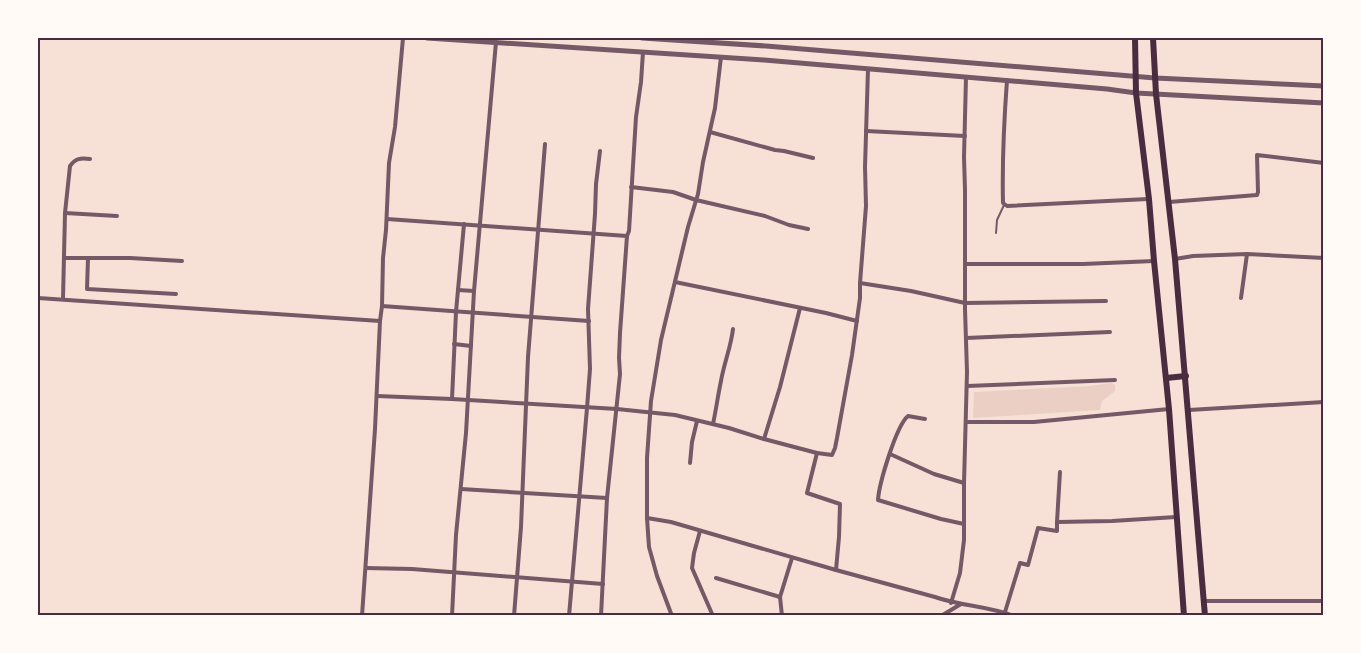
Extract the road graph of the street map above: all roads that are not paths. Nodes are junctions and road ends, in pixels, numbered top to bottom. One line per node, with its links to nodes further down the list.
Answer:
1 (403, 38): 34 (street)
2 (427, 38): 7 (street)
3 (642, 38): 6 (street)
4 (1135, 38): 11 (main road)
5 (1153, 38): 13 (main road)
6 (725, 40): 11 (street)
7 (496, 42): 8 (street); 36 (street)
8 (643, 52): 9 (street); 27 (street)
9 (721, 57): 10 (street); 20 (street)
10 (868, 68): 12 (street); 19 (street)
11 (1136, 76): 13 (street); 16 (main road)
12 (966, 77): 14 (street); 21 (street)
13 (1155, 78): 15 (street); 17 (main road)
14 (1007, 80): 16 (street); 31 (street)
15 (1323, 86)
16 (1136, 93): 17 (street); 28 (main road)
17 (1156, 94): 18 (street); 30 (main road)
18 (1323, 104)
19 (866, 131): 21 (street); 51 (street)
20 (710, 132): 24 (street); 29 (street)
21 (965, 136): 49 (street)
22 (545, 144): 38 (street)
23 (600, 151): 40 (street)
24 (813, 158)
25 (90, 159): 32 (street)
26 (1323, 163): 30 (street)
27 (631, 187): 29 (street); 41 (street)
28 (1149, 199): 31 (street); 48 (main road)
29 (696, 200): 37 (street); 50 (street)
30 (1169, 202): 46 (main road)
31 (1004, 204): 39 (lane)
32 (65, 213): 33 (street); 43 (street)
33 (117, 216)
34 (387, 219): 35 (street); 60 (street)
35 (464, 224): 36 (street); 52 (street)
36 (480, 225): 38 (street); 53 (street)
37 (808, 229)
38 (538, 230): 40 (street); 64 (street)
39 (996, 233)
40 (594, 234): 41 (street); 66 (street)
41 (627, 236): 83 (street)
42 (1247, 254): 45 (street); 46 (street); 56 (street)
43 (64, 258): 44 (street); 57 (street)
44 (88, 258): 47 (street); 54 (street)
45 (1323, 258)
46 (1175, 259): 73 (main road)
47 (182, 261)
48 (1154, 261): 49 (street); 74 (main road)
49 (965, 264): 59 (street)
50 (675, 282): 61 (street); 86 (street)
51 (860, 283): 59 (street); 67 (street)
52 (458, 290): 53 (street); 62 (street)
53 (474, 291): 63 (street)
54 (176, 294)
55 (38, 298): 57 (street)
56 (1241, 298)
57 (63, 299): 65 (street)
58 (1106, 301): 59 (street)
59 (965, 303): 70 (street)
60 (382, 306): 62 (street); 65 (street)
61 (800, 308): 67 (street); 91 (street)
62 (456, 312): 63 (street); 71 (street)
63 (474, 313): 64 (street); 72 (street)
64 (531, 317): 66 (street); 81 (street)
65 (380, 321): 77 (street)
66 (589, 321): 82 (street)
67 (856, 321): 92 (street)
68 (733, 328): 90 (street)
69 (1110, 332): 70 (street)
70 (966, 338): 76 (street)
71 (454, 344): 72 (street); 78 (street)
72 (471, 346): 79 (street)
73 (1186, 376): 74 (main road); 85 (main road)
74 (1166, 378): 84 (main road)
75 (1115, 380): 76 (street)
76 (967, 386): 89 (street)
77 (377, 396): 78 (street); 107 (street)
78 (452, 399): 79 (street)
79 (468, 401): 81 (street); 97 (street)
80 (1323, 402): 85 (street)
81 (525, 404): 82 (street); 98 (street)
82 (588, 408): 83 (street); 99 (street)
83 (617, 409): 86 (street); 100 (street)
84 (1169, 409): 89 (street); 101 (main road)
85 (1189, 410): 115 (main road)
86 (650, 412): 88 (street); 102 (street)
87 (925, 419): 93 (street)
88 (697, 421): 90 (street); 94 (street)
89 (966, 422): 96 (street)
90 (713, 424): 91 (street)
91 (764, 439): 92 (street)
92 (818, 453): 108 (street)
93 (890, 454): 96 (street); 104 (street)
94 (690, 463)
95 (1060, 472): 103 (street)
96 (964, 483): 104 (street)
97 (461, 489): 98 (street); 109 (street)
98 (522, 492): 99 (street); 110 (street)
99 (580, 496): 100 (street); 112 (street)
100 (607, 498): 113 (street)
101 (1177, 517): 103 (street); 130 (main road)
102 (647, 518): 105 (street); 125 (street)
103 (1057, 522): 119 (street)
104 (964, 524): 117 (street)
105 (700, 531): 106 (street); 126 (street)
106 (792, 558): 108 (street); 114 (street)
107 (366, 568): 109 (street); 120 (street)
108 (836, 570): 117 (street)
109 (454, 572): 110 (street); 121 (street)
110 (516, 577): 112 (street); 122 (street)
111 (716, 578): 114 (street)
112 (571, 581): 113 (street); 123 (street)
113 (603, 584): 124 (street)
114 (780, 597): 127 (street)
115 (1205, 601): 116 (street); 131 (main road)
116 (1323, 601)
117 (951, 603): 118 (street)
118 (961, 604): 119 (street); 128 (street)
119 (1005, 612): 129 (street)
120 (362, 615)
121 (452, 615)
122 (514, 615)
123 (568, 615)
124 (601, 615)
125 (672, 615)
126 (713, 615)
127 (782, 615)
128 (941, 615)
129 (1014, 615)
130 (1184, 615)
131 (1205, 615)

